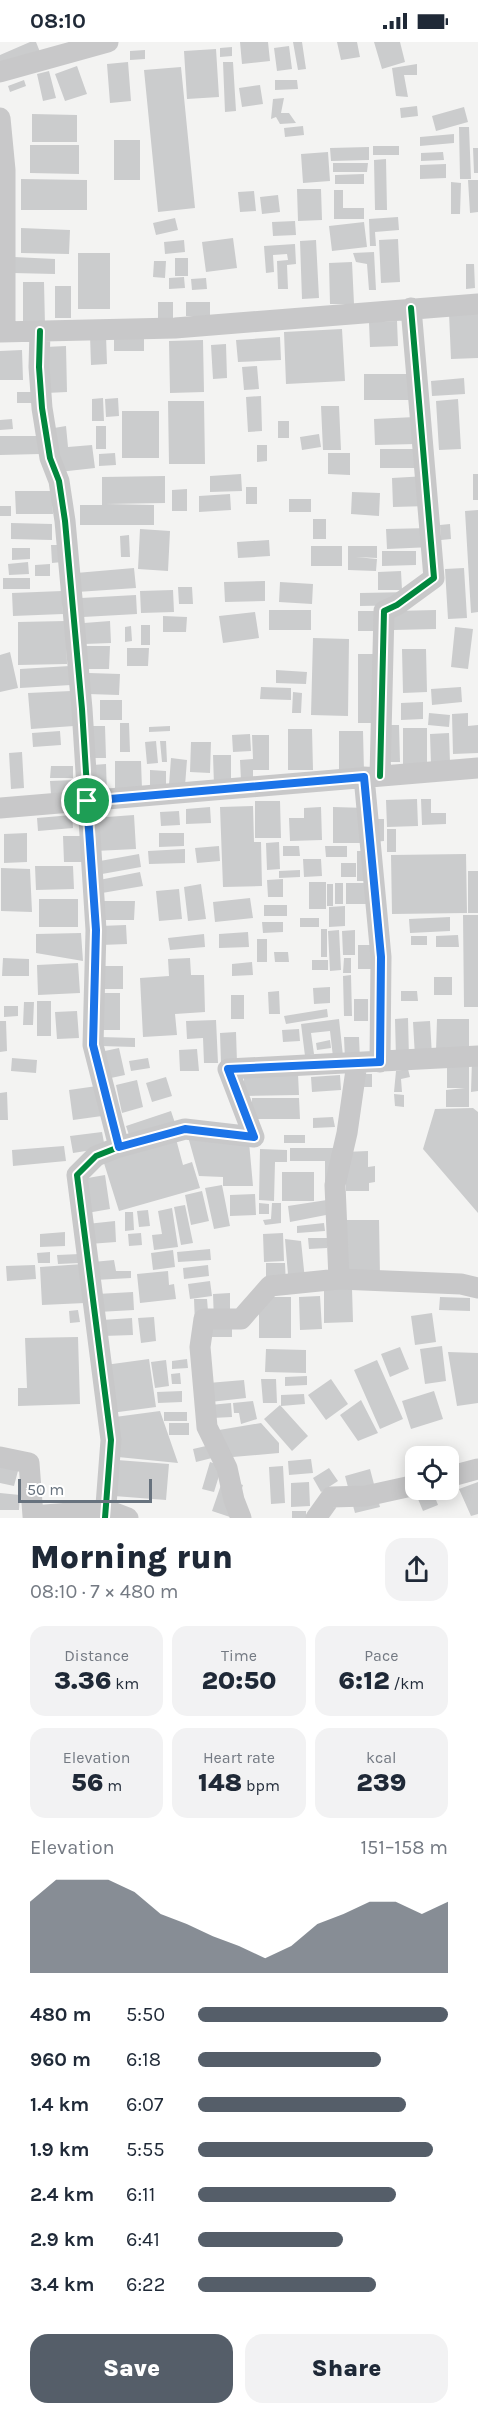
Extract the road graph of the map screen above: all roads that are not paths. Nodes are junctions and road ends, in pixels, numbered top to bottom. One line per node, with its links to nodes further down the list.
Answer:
1 (104, 42): 2 (street)
2 (0, 72)
3 (0, 118): 7 (street)
4 (478, 304): 5 (street)
5 (411, 308): 6 (street); 9 (street)
6 (40, 331): 7 (street); 10 (street)
7 (3, 332)
8 (478, 768): 9 (street)
9 (372, 777): 10 (street); 13 (street)
10 (87, 801): 11 (street); 15 (street)
11 (0, 808)
12 (478, 1056): 13 (street)
13 (380, 1062): 14 (street)
14 (357, 1063): 15 (street); 16 (street)
15 (119, 1147): 22 (street)
16 (339, 1279): 17 (street); 24 (street)
17 (478, 1288)
18 (0, 1457): 22 (street)
19 (478, 1469): 20 (street)
20 (459, 1474)
21 (405, 1487): 25 (street)
22 (106, 1514): 23 (street)
23 (128, 1518)
24 (241, 1518)
25 (316, 1518)

